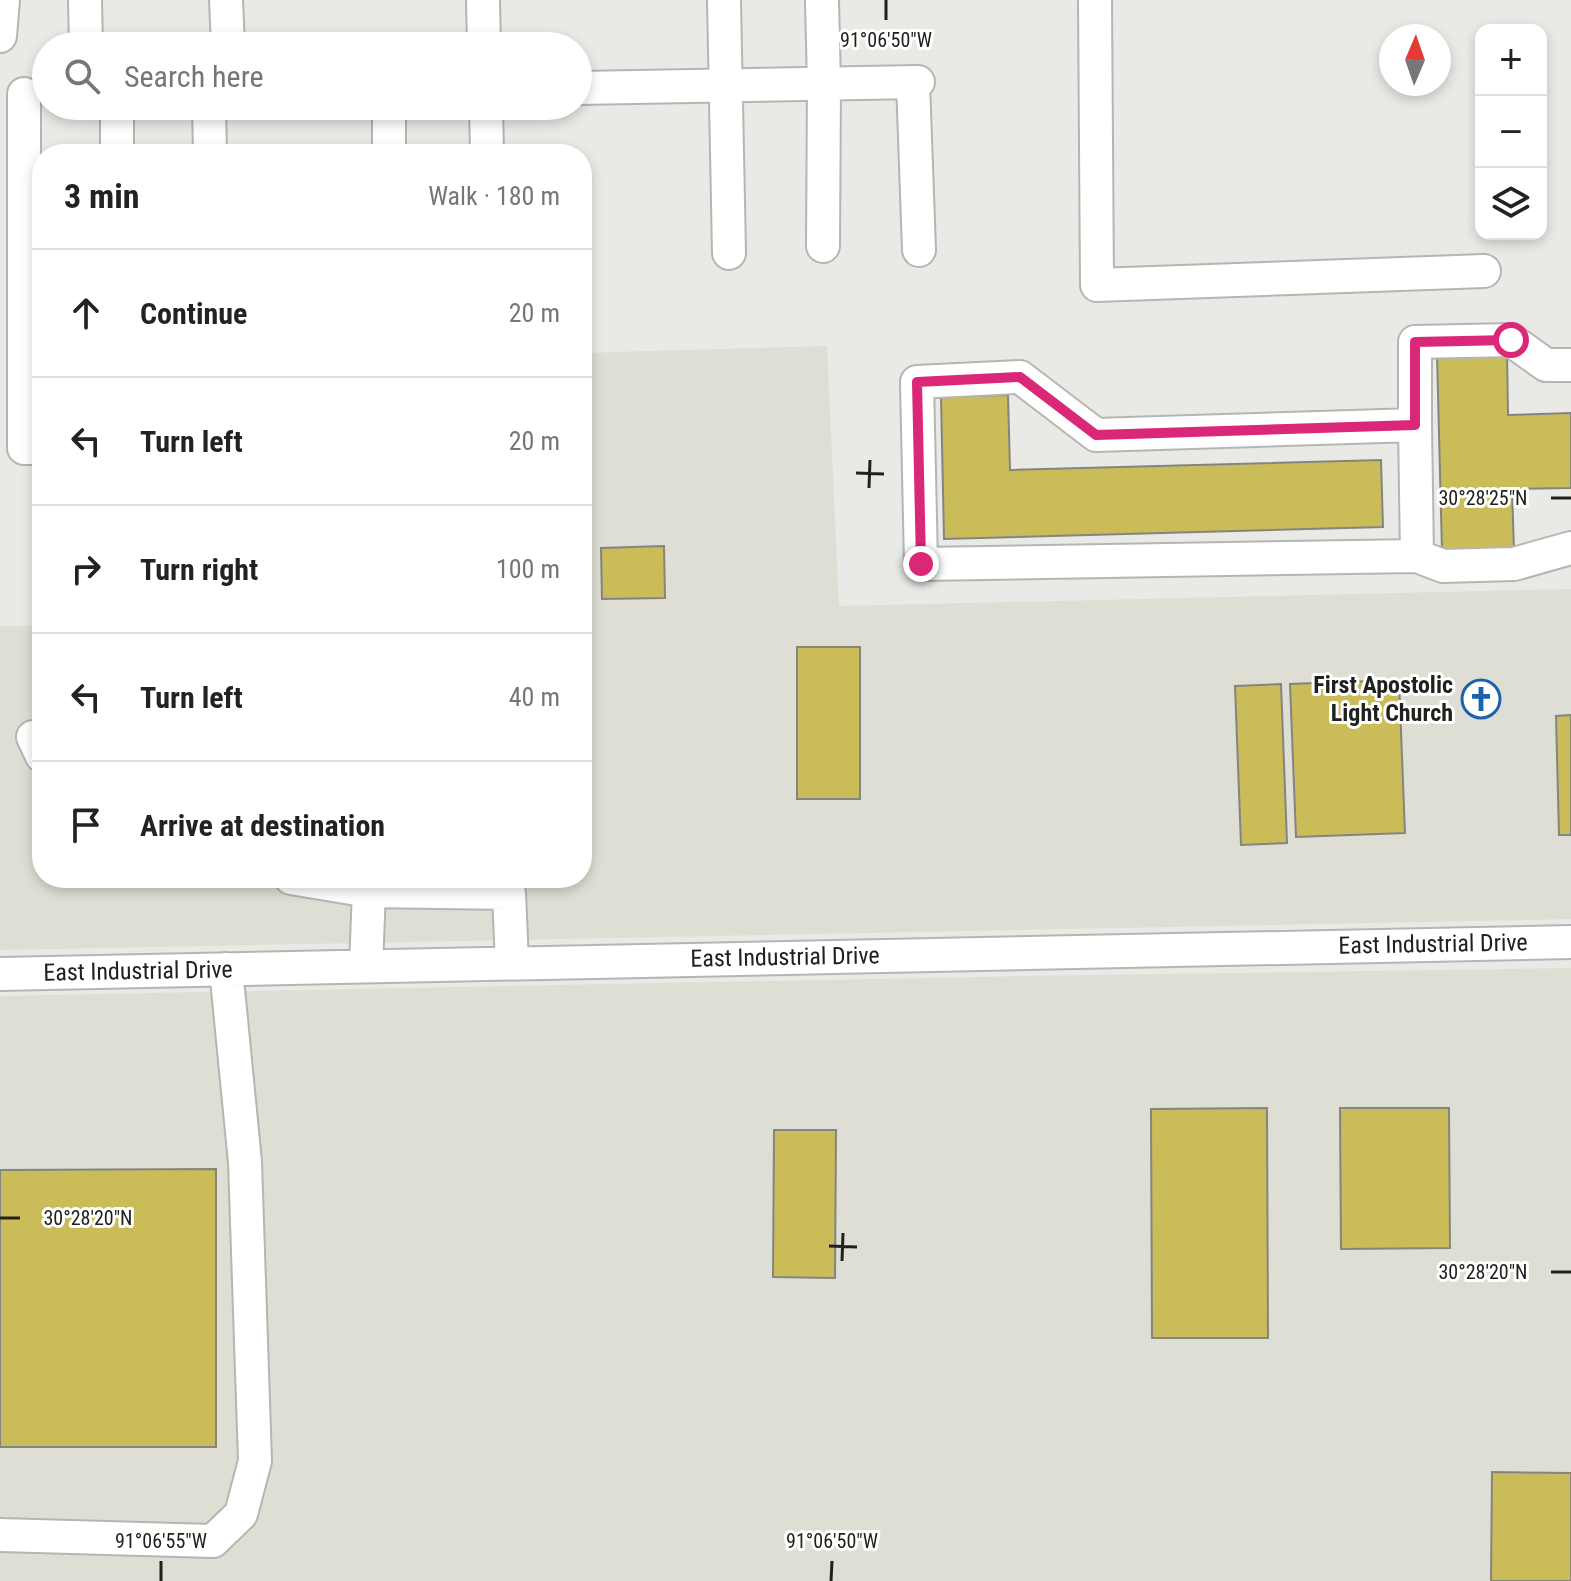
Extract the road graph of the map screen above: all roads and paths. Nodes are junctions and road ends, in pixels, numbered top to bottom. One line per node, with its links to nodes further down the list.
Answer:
1 (3, 0): 11 (street)
2 (85, 0): 8 (street)
3 (226, 0): 9 (street)
4 (483, 0): 10 (street)
5 (724, 0): 13 (street)
6 (822, 0): 12 (street)
7 (1095, 0): 27 (street)
8 (86, 32)
9 (227, 32)
10 (484, 32)
11 (0, 36)
12 (824, 84): 13 (street); 24 (street); 25 (street)
13 (725, 85): 14 (street); 26 (street)
14 (592, 88)
15 (23, 92): 30 (street)
16 (117, 120): 20 (street)
17 (209, 120): 21 (street)
18 (389, 120): 22 (street)
19 (486, 120): 23 (street)
20 (117, 144)
21 (210, 144)
22 (389, 144)
23 (487, 144)
24 (823, 246)
25 (919, 250)
26 (729, 253)
27 (1484, 271)
28 (1571, 365): 29 (street)
29 (1415, 425): 32 (street); 32 (street)
30 (32, 448)
31 (1571, 548): 32 (street)
32 (1417, 556)
33 (351, 888): 34 (street)
34 (369, 891): 36 (street); 37 (street)
35 (1571, 942): 36 (street, East Industrial Drive)
36 (512, 963): 37 (street, East Industrial Drive)
37 (366, 966): 38 (street, East Industrial Drive)
38 (226, 969): 39 (street, East Industrial Drive); 40 (street)
39 (0, 974)
40 (0, 1535)

